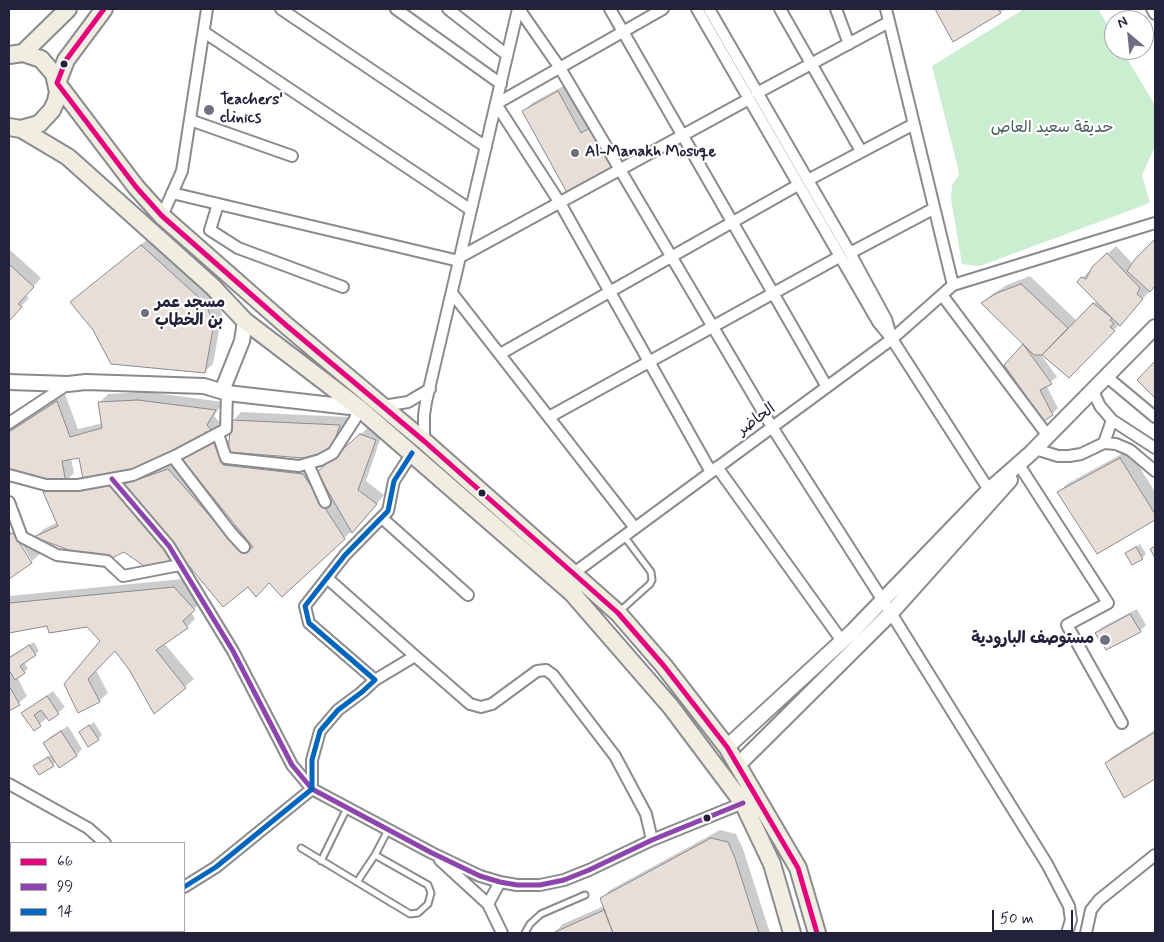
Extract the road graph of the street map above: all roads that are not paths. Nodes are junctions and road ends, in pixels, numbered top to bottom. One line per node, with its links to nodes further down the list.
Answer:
1 (68, 9): 21 (main road)
2 (104, 9): 25 (main road)
3 (207, 9): 18 (street)
4 (281, 9): 33 (street)
5 (396, 9): 26 (street)
6 (448, 9): 22 (street)
7 (519, 9): 22 (street); 24 (street)
8 (610, 9): 19 (street)
9 (663, 9): 19 (street)
10 (697, 9): 27 (street)
11 (709, 9): 27 (street)
12 (780, 9): 23 (street)
13 (836, 9): 20 (street)
14 (886, 9): 17 (street)
15 (1152, 9): 16 (street)
16 (1155, 14)
17 (890, 22): 20 (street); 30 (street)
18 (204, 32): 29 (street); 43 (street)
19 (623, 32): 24 (street); 32 (street)
20 (849, 44): 23 (street)
21 (14, 53): 25 (main road)
22 (507, 55): 26 (street)
23 (811, 64): 27 (street); 34 (street)
24 (560, 68): 28 (street); 36 (street)
25 (57, 83): 31 (main road); 44 (main road)
26 (501, 84): 28 (street)
27 (753, 96): 32 (street); 37 (street); 38 (street)
28 (496, 104): 33 (street); 40 (street)
29 (190, 120): 35 (street); 39 (street)
30 (914, 124): 34 (street); 42 (street)
31 (12, 128): 57 (main road)
32 (683, 135): 36 (street); 45 (street)
33 (486, 147): 43 (street)
34 (861, 151): 37 (street)
35 (292, 156)
36 (620, 170): 40 (street); 48 (street)
37 (808, 180): 47 (street)
38 (798, 185): 45 (street); 49 (street)
39 (172, 193): 41 (street); 44 (street)
40 (560, 203): 50 (street); 53 (street)
41 (218, 204): 50 (street); 52 (street)
42 (933, 209): 47 (street); 51 (street)
43 (471, 210): 50 (street)
44 (162, 216): 70 (main road)
45 (732, 222): 48 (street); 55 (street)
46 (1155, 223): 51 (street)
47 (850, 253): 60 (street)
48 (672, 256): 53 (street); 58 (street)
49 (839, 257): 55 (street); 60 (street)
50 (460, 259): 54 (street)
51 (953, 285): 56 (street, الحاضر)
52 (342, 286)
53 (610, 291): 61 (street); 62 (street)
54 (452, 292): 61 (street); 67 (street)
55 (773, 293): 58 (street); 66 (street)
56 (942, 295): 60 (street, الحاضر); 78 (street)
57 (245, 321): 69 (main road); 71 (main road)
58 (713, 326): 62 (street); 76 (street)
59 (1155, 327): 63 (main road)
60 (892, 339): 66 (street, الحاضر); 91 (street)
61 (500, 354): 72 (street)
62 (649, 361): 72 (street); 87 (street)
63 (1106, 377): 68 (main road); 73 (street)
64 (9, 382): 65 (main road)
65 (68, 384): 69 (main road); 75 (street)
66 (827, 387): 76 (street, الحاضر)
67 (430, 389): 70 (street); 79 (street)
68 (1092, 391): 74 (street); 78 (main road)
69 (224, 392): 71 (main road); 77 (street)
70 (383, 406): 79 (main road)
71 (359, 408): 83 (main road); 85 (street)
72 (549, 416): 95 (street)
73 (1155, 417)
74 (1112, 420): 80 (street); 81 (street)
75 (9, 424)
76 (772, 427): 87 (street, الحاضر); 102 (street)
77 (218, 434): 84 (street); 85 (street)
78 (1048, 436): 82 (main road)
79 (424, 441): 99 (main road)
80 (1104, 444): 82 (street); 88 (street)
81 (1155, 448)
82 (1034, 451): 86 (main road); 91 (main road)
83 (412, 453): 94 (street); 113 (main road)
84 (173, 457): 90 (street); 97 (street)
85 (308, 464): 93 (street)
86 (1021, 468): 103 (main road); 108 (street)
87 (714, 469): 95 (street, الحاضر); 105 (street)
88 (1155, 471)
89 (9, 475): 90 (street)
90 (112, 479): 98 (street)
91 (988, 490): 102 (main road)
92 (9, 502): 98 (street)
93 (325, 502)
94 (382, 518): 100 (street); 101 (street)
95 (635, 528): 96 (street, الحاضر)
96 (624, 536): 99 (street, الحاضر); 104 (lane)
97 (244, 546)
98 (180, 565): 112 (street)
99 (574, 573): 104 (main road)
100 (327, 578): 106 (street); 107 (street)
101 (468, 595)
102 (882, 600): 103 (street); 105 (main road)
103 (891, 613): 110 (main road); 128 (street)
104 (618, 614): 109 (main road)
105 (842, 641): 109 (main road)
106 (415, 656): 107 (street); 116 (street)
107 (375, 680): 112 (street)
108 (1122, 723)
109 (727, 747): 110 (main road)
110 (738, 765): 132 (main road)
111 (9, 784): 117 (street)
112 (312, 789): 114 (street); 125 (street)
113 (742, 803): 116 (street); 131 (main road)
114 (347, 808): 115 (street); 122 (lane)
115 (388, 830): 119 (street); 120 (lane)
116 (652, 840): 124 (street)
117 (104, 842)
118 (301, 848): 122 (lane)
119 (432, 853): 124 (street); 127 (street)
120 (375, 854): 123 (lane); 123 (lane)
121 (1155, 855): 133 (street)
122 (321, 861): 123 (lane)
123 (357, 882)
124 (500, 882): 127 (street)
125 (185, 886)
126 (585, 895): 130 (lane)
127 (488, 904): 129 (street)
128 (1069, 929): 133 (street)
129 (502, 933)
130 (525, 933)
131 (792, 933)
132 (817, 933)
133 (1084, 933)

